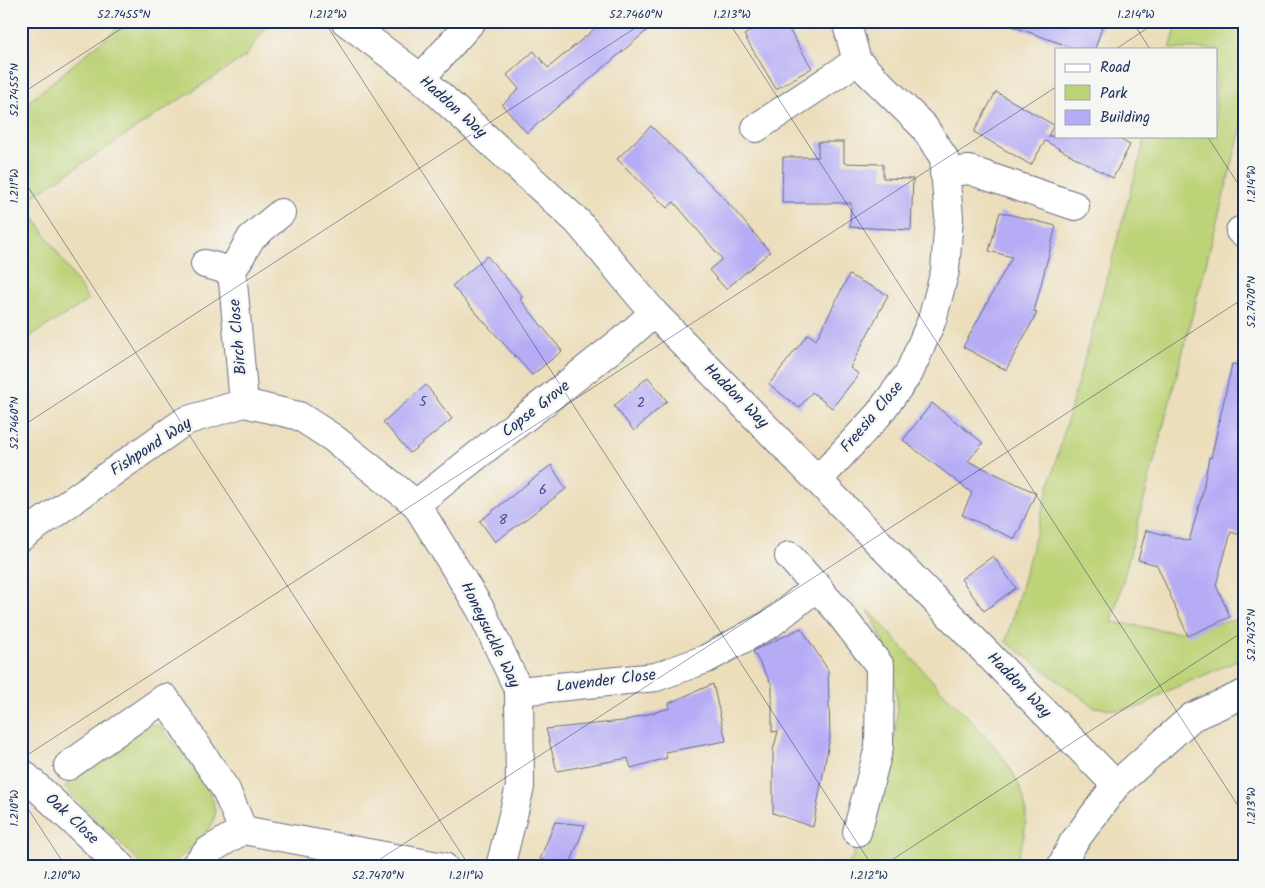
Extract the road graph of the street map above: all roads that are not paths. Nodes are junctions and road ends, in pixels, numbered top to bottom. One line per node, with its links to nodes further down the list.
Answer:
1 (345, 21): 5 (street, Haddon Way)
2 (472, 21): 5 (street)
3 (846, 21): 4 (street, Freesia Close)
4 (857, 60): 6 (street); 7 (street, Freesia Close)
5 (421, 78): 12 (street, Haddon Way)
6 (756, 128)
7 (944, 173): 8 (street); 14 (street, Freesia Close)
8 (1075, 206)
9 (281, 212): 11 (street)
10 (205, 264): 11 (street)
11 (232, 271): 13 (street, Birch Close)
12 (654, 313): 14 (street, Haddon Way); 15 (street, Copse Grove)
13 (244, 402): 15 (street); 16 (street, Fishpond Way)
14 (819, 479): 23 (street, Haddon Way)
15 (416, 504): 19 (street, Honeysuckle Way)
16 (21, 537)
17 (789, 556): 18 (street)
18 (818, 586): 19 (street, Lavender Close); 25 (street)
19 (519, 691): 30 (street, Honeysuckle Way)
20 (1244, 694): 23 (street)
21 (68, 766): 24 (street)
22 (21, 772): 27 (street, Oak Close)
23 (1116, 785): 31 (street)
24 (243, 830): 26 (street); 28 (street)
25 (857, 832)
26 (363, 859): 29 (street)
27 (122, 867)
28 (194, 867)
29 (444, 867)
30 (500, 867)
31 (1061, 867)

